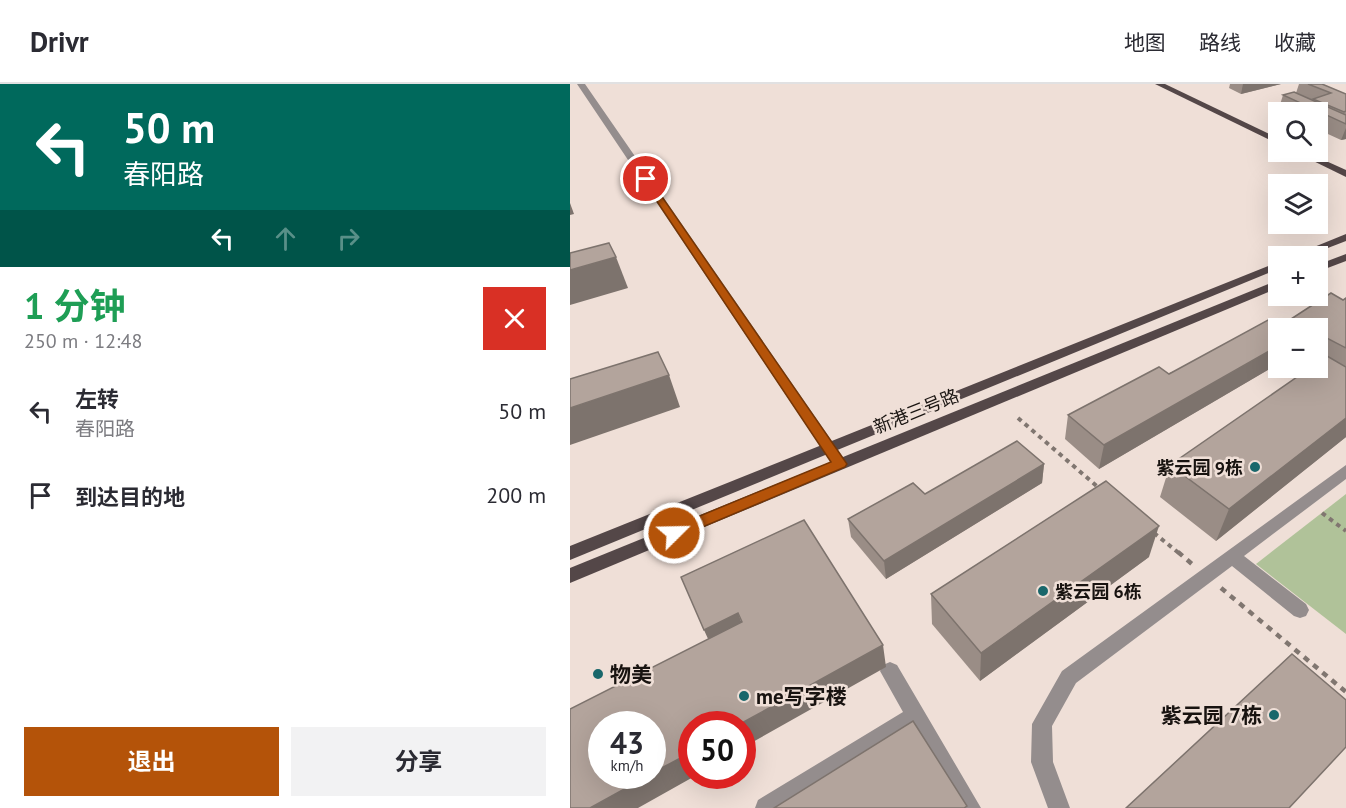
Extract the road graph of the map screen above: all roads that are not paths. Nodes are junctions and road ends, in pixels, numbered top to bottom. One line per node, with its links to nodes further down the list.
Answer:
1 (581, 84): 16 (street)
2 (1160, 84): 5 (main road)
3 (1178, 84): 4 (main road)
4 (1268, 126)
5 (1268, 136)
6 (1328, 155): 8 (main road)
7 (1321, 162): 9 (main road)
8 (1346, 163)
9 (1346, 174)
10 (1346, 237): 11 (main road)
11 (1323, 246)
12 (1346, 257): 13 (main road)
13 (1328, 264)
14 (1268, 269): 16 (main road, 新港三号路)
15 (1268, 289): 17 (main road, 新港三号路)
16 (828, 447): 17 (street); 19 (main road, 新港三号路)
17 (840, 464): 21 (main road, 新港三号路)
18 (1346, 471): 20 (street)
19 (570, 553)
20 (1232, 556): 22 (street); 27 (street)
21 (570, 576)
22 (1300, 610)
23 (891, 671): 24 (street)
24 (916, 716): 25 (street); 26 (street)
25 (766, 808)
26 (970, 808)
27 (1059, 808)

